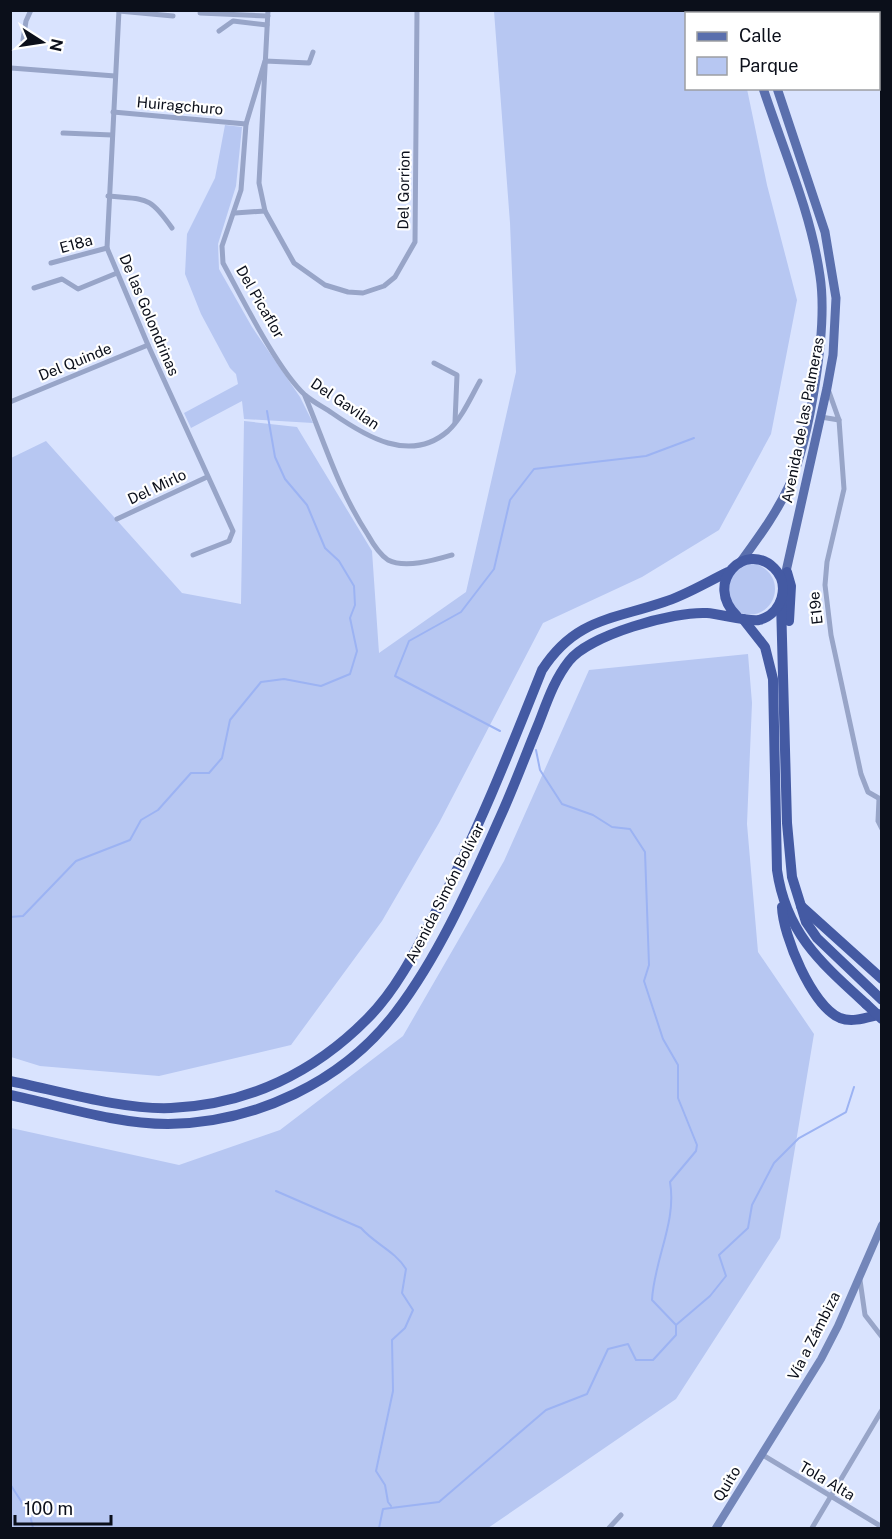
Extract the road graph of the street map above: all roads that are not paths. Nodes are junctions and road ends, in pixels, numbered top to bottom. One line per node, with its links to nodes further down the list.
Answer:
1 (31, 10): 9 (street)
2 (417, 10): 21 (street, Del Gorrion)
3 (119, 11): 6 (street); 13 (street, De las Golondrinas)
4 (200, 13): 5 (street)
5 (268, 13): 7 (street, Del Gorrion)
6 (173, 16)
7 (267, 25): 8 (street); 11 (street, Del Gorrion)
8 (219, 30)
9 (23, 40)
10 (313, 52): 11 (street)
11 (265, 61): 17 (street, Del Picaflor); 21 (street, Del Gorrion)
12 (10, 68): 13 (street)
13 (115, 76): 16 (street, De las Golondrinas)
14 (764, 90): 42 (main road, Avenida de las Palmeras)
15 (778, 90): 32 (main road, Avenida de las Palmeras)
16 (113, 112): 17 (street, Huiragchuro); 19 (street, De las Golondrinas)
17 (246, 124): 22 (street, Del Picaflor)
18 (63, 133): 19 (street)
19 (112, 135): 20 (street, De las Golondrinas)
20 (108, 196): 23 (street); 24 (street, De las Golondrinas)
21 (265, 212): 22 (street)
22 (235, 213): 30 (street, Del Picaflor)
23 (172, 228)
24 (107, 248): 25 (street, E18a); 26 (street, De las Golondrinas)
25 (51, 263)
26 (117, 273): 27 (street); 28 (street, De las Golondrinas)
27 (34, 288)
28 (148, 345): 34 (street, Del Quinde); 38 (street, De las Golondrinas)
29 (434, 363): 37 (street)
30 (284, 368): 33 (street, Del Gavilan)
31 (480, 381): 37 (street, Del Gavilan)
32 (827, 388): 35 (main road, Avenida de las Palmeras); 36 (street, E19e)
33 (305, 395): 37 (street, Del Gavilan); 41 (street)
34 (10, 402)
35 (821, 417): 36 (street); 43 (main road, Avenida de las Palmeras)
36 (839, 420): 49 (street, E19e)
37 (454, 423)
38 (207, 477): 39 (street, Del Mirlo); 40 (street, De las Golondrinas)
39 (117, 519)
40 (193, 555)
41 (452, 555)
42 (740, 562): 44 (highway); 45 (highway)
43 (787, 572): 45 (main road, Avenida de las Palmeras); 48 (highway)
44 (728, 573): 47 (highway); 56 (highway, Avenida Simón Bolívar)
45 (783, 584): 46 (highway)
46 (781, 600): 47 (highway); 48 (highway)
47 (740, 617): 51 (highway); 57 (highway, Avenida Simón Bolívar)
48 (786, 714): 52 (highway)
49 (880, 800): 50 (street)
50 (882, 829)
51 (783, 898): 55 (highway, bridge); 55 (highway)
52 (799, 904): 53 (highway); 54 (highway)
53 (882, 979)
54 (881, 1000)
55 (882, 1016)
56 (10, 1080)
57 (10, 1095)
58 (882, 1225): 59 (street, Vía a Zámbiza)
59 (860, 1273): 60 (street); 62 (street, Vía a Zámbiza)
60 (882, 1337)
61 (882, 1410): 63 (street)
62 (761, 1454): 63 (street, Tola Alta); 65 (street, Quito)
63 (829, 1497): 66 (street, Tola Alta); 68 (street)
64 (621, 1515): 67 (street)
65 (721, 1527)
66 (882, 1527)
67 (609, 1528)
68 (812, 1528)

